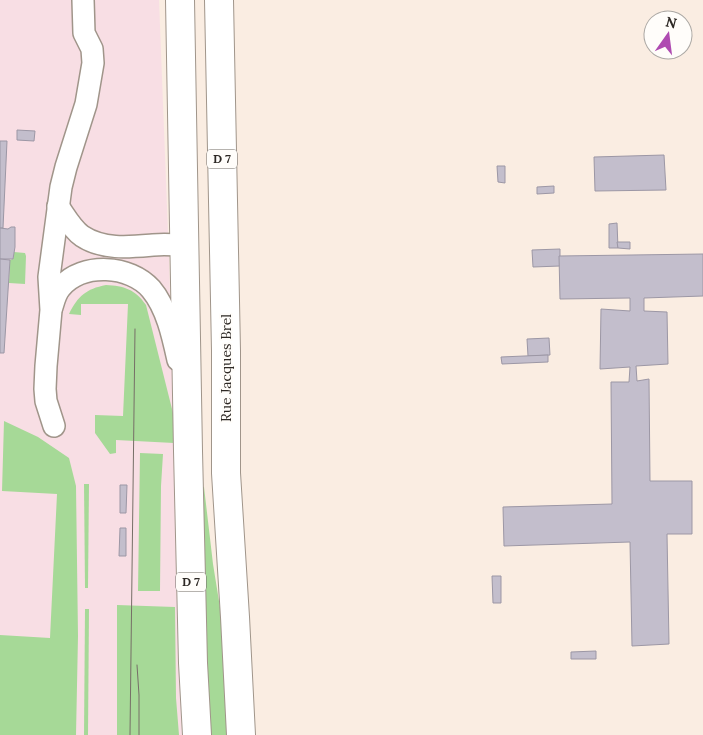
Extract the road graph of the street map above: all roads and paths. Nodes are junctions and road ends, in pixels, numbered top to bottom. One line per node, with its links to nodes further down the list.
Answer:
1 (83, 0): 5 (street)
2 (96, 0): 5 (street)
3 (180, 0): 7 (main road, D 7)
4 (219, 0): 9 (main road, Rue Jacques Brel / D 7)
5 (88, 41): 6 (street)
6 (58, 206): 7 (street); 8 (street)
7 (184, 245): 9 (main road); 10 (main road, D 7)
8 (51, 310): 10 (street); 11 (street)
9 (226, 318): 13 (main road, Rue Jacques Brel / D 7)
10 (187, 399): 12 (main road, D 7)
11 (54, 426)
12 (197, 735)
13 (241, 735)

